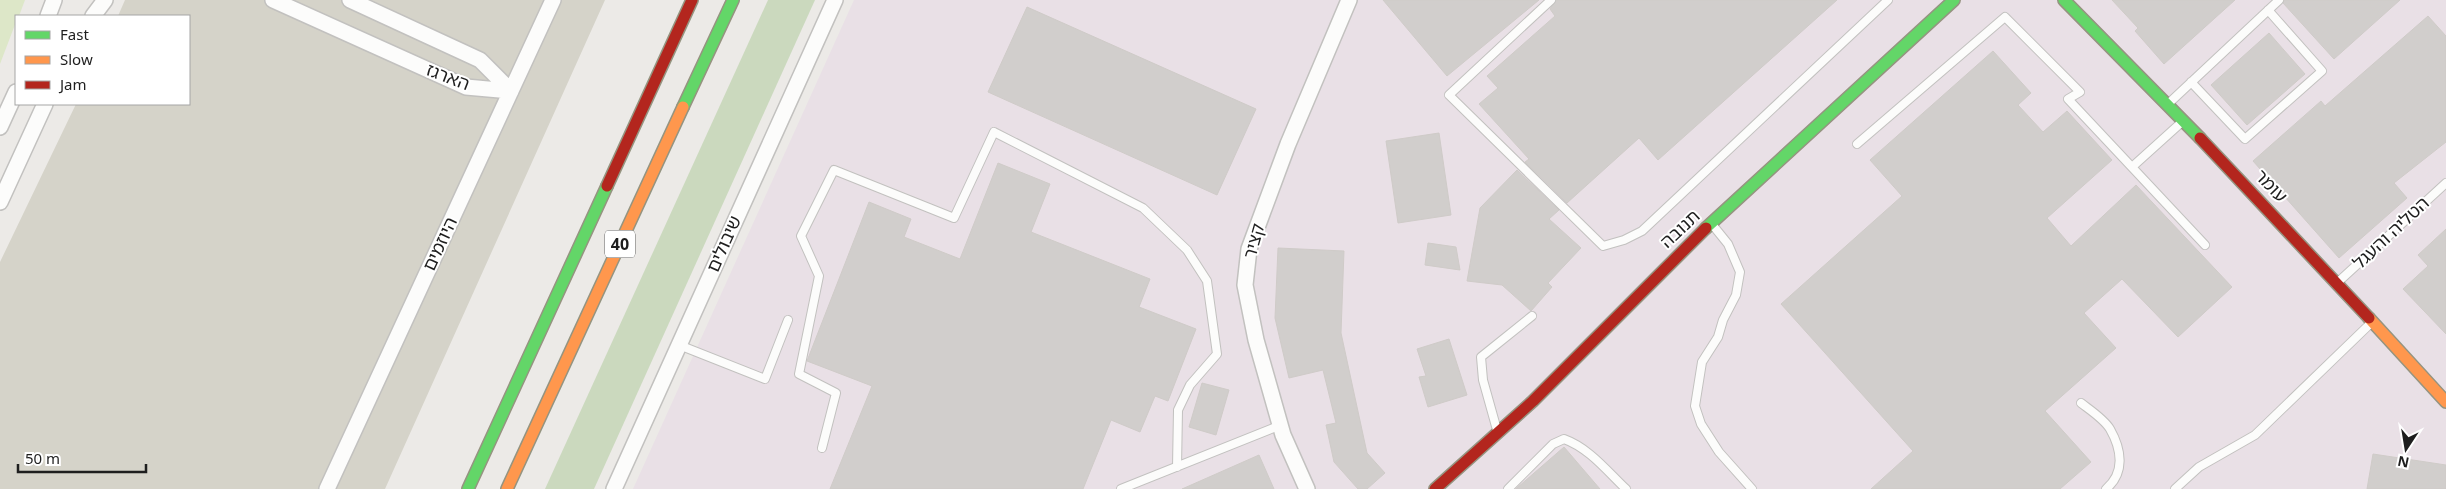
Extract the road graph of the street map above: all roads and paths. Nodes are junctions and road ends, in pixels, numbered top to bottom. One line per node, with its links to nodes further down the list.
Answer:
1 (54, 0): 16 (street)
2 (105, 0): 17 (street)
3 (273, 0): 19 (street, הארגז)
4 (350, 0): 19 (street, הארגז)
5 (553, 0): 19 (street, היוזמים)
6 (692, 0): 43 (main road, 40)
7 (733, 0): 44 (main road, 40)
8 (835, 0): 35 (street, שיבולים)
9 (1349, 0): 38 (street, קציר)
10 (1551, 0): 11 (lane)
11 (1888, 0)
12 (1954, 0): 29 (main road, תנובה)
13 (2064, 0): 21 (main road, עומר)
14 (2279, 0): 15 (lane)
15 (2268, 10): 18 (lane); 18 (lane)
16 (48, 15)
17 (93, 15)
18 (2191, 82): 21 (lane)
19 (511, 91): 42 (street, היוזמים)
20 (15, 94): 24 (street)
21 (2168, 104): 23 (main road, עומר)
22 (45, 105): 28 (street)
23 (2184, 120): 26 (lane); 31 (main road, עומר)
24 (0, 127)
25 (1857, 144): 26 (lane)
26 (2132, 167): 30 (lane)
27 (2446, 183): 31 (lane, הטליה והעגל)
28 (0, 202)
29 (1711, 223): 39 (main road, תנובה); 51 (lane)
30 (2205, 245)
31 (2337, 283): 34 (main road, עומר)
32 (1532, 316): 39 (lane)
33 (788, 320): 35 (lane)
34 (2373, 322): 36 (main road, עומר); 53 (lane)
35 (679, 345): 45 (street, שיבולים)
36 (2446, 402)
37 (2081, 403): 52 (lane)
38 (1281, 425): 41 (lane); 47 (street, קציר)
39 (1498, 433): 48 (main road, תנובה)
40 (822, 448): 41 (lane)
41 (1177, 467): 46 (lane)
42 (327, 489)
43 (468, 489)
44 (507, 489)
45 (614, 489)
46 (1121, 489)
47 (1307, 489)
48 (1435, 489)
49 (1508, 489): 50 (lane)
50 (1626, 489)
51 (1752, 489)
52 (2106, 489)
53 (2175, 489)

